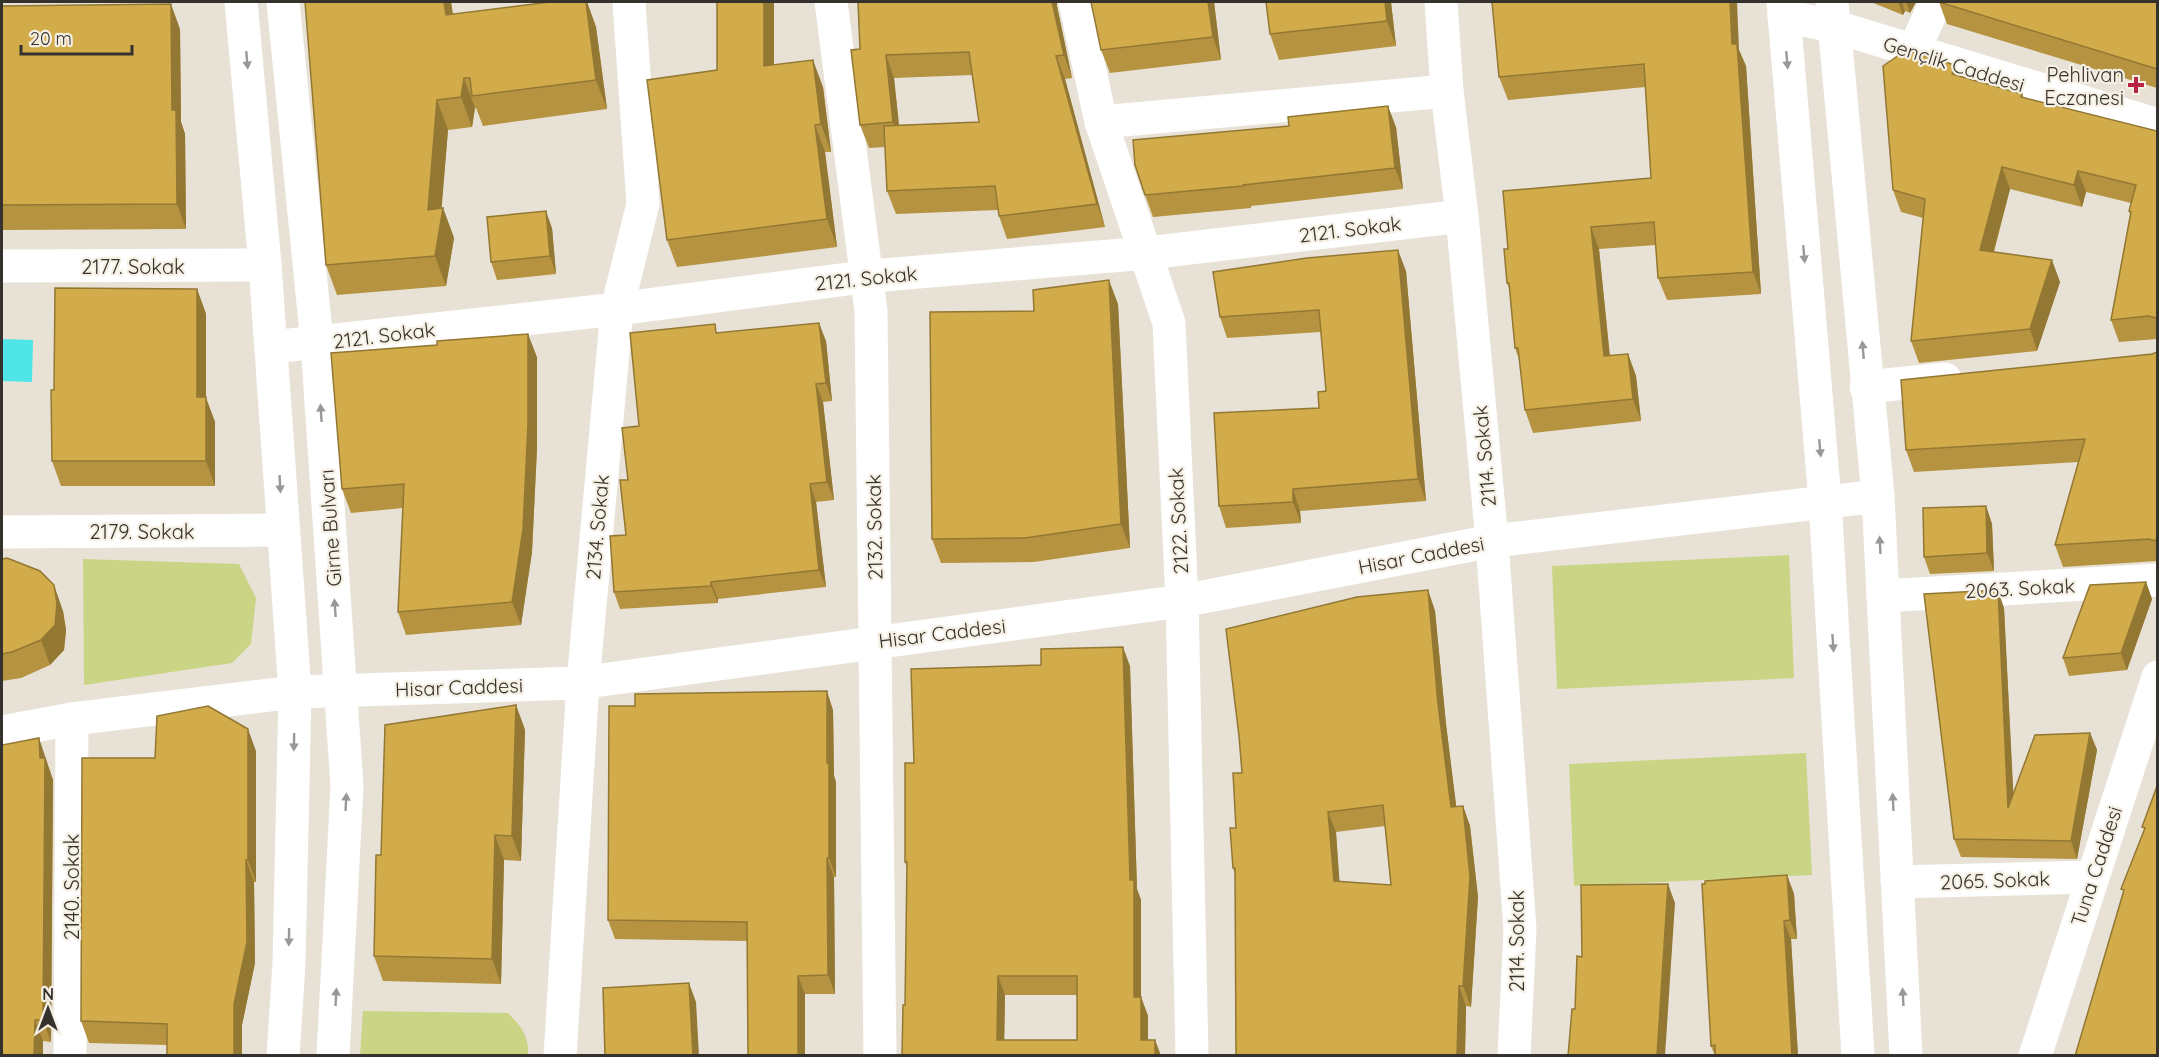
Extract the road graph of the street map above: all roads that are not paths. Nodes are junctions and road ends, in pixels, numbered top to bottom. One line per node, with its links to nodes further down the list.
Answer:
1 (241, 2): 16 (street, one-way to 16)
2 (283, 2): 20 (street, Girne Bulvarı)
3 (629, 2): 19 (street, 2134. Sokak)
4 (831, 2): 18 (street, 2132. Sokak)
5 (1075, 2): 12 (street, 2122. Sokak)
6 (1441, 2): 11 (street, 2114. Sokak)
7 (1936, 2): 10 (street)
8 (1783, 9): 9 (street, Gençlik Caddesi); 25 (street, one-way to 25)
9 (1832, 14): 10 (street, Gençlik Caddesi); 23 (street, one-way to 9)
10 (1913, 52): 13 (street, Gençlik Caddesi)
11 (1447, 91): 12 (street); 14 (street, 2114. Sokak)
12 (1101, 122): 15 (street, 2122. Sokak)
13 (2157, 125)
14 (1462, 216): 15 (street, 2121. Sokak); 28 (street, 2114. Sokak)
15 (1147, 253): 18 (street, 2121. Sokak); 31 (street, 2122. Sokak)
16 (265, 265): 17 (street, 2177. Sokak); 21 (street)
17 (2, 266)
18 (867, 277): 19 (street, 2121. Sokak); 32 (street, 2132. Sokak)
19 (617, 309): 20 (street, 2121. Sokak); 34 (street, 2134. Sokak)
20 (317, 343): 21 (street, 2121. Sokak); 36 (street, Girne Bulvarı, one-way to 20)
21 (272, 347): 26 (street, one-way to 26)
22 (1971, 376): 23 (street)
23 (1866, 387): 24 (street)
24 (1878, 496): 25 (street, Hisar Caddesi); 30 (street, one-way to 24)
25 (1824, 501): 28 (street, Hisar Caddesi); 48 (street, one-way to 48)
26 (282, 530): 27 (street, 2179. Sokak); 35 (street)
27 (2, 531)
28 (1492, 541): 31 (street, Hisar Caddesi); 47 (street, 2114. Sokak)
29 (2157, 580): 30 (street, 2063. Sokak)
30 (1882, 596): 40 (street, one-way to 30)
31 (1182, 601): 32 (street, Hisar Caddesi); 46 (street, 2122. Sokak)
32 (875, 641): 34 (street, Hisar Caddesi); 45 (street, 2132. Sokak)
33 (2157, 676): 39 (street, Tuna Caddesi)
34 (583, 682): 36 (street, Hisar Caddesi); 44 (street, 2134. Sokak)
35 (295, 692): 36 (street, Hisar Caddesi); 37 (street, Hisar Caddesi); 42 (street, one-way to 42)
36 (341, 692): 43 (street, Girne Bulvarı, one-way to 36)
37 (72, 719): 38 (street, Hisar Caddesi); 41 (street, 2140. Sokak)
38 (2, 732)
39 (2093, 877): 40 (street, 2065. Sokak); 50 (street, Tuna Caddesi)
40 (1897, 882): 49 (street, one-way to 40)
41 (70, 1056)
42 (283, 1056)
43 (333, 1056)
44 (560, 1056)
45 (880, 1056)
46 (1192, 1056)
47 (1514, 1056)
48 (1858, 1056)
49 (1906, 1056)
50 (2035, 1056)

